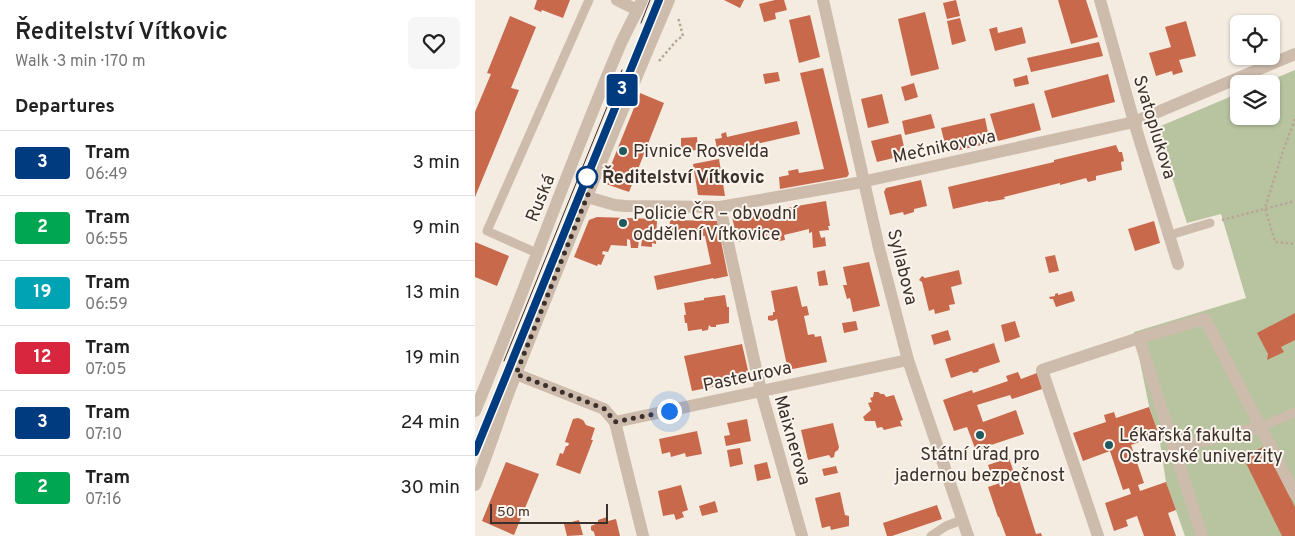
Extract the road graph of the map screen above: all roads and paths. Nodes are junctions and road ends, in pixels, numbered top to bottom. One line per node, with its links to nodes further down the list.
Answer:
1 (589, 0): 18 (lane)
2 (617, 0): 6 (street)
3 (669, 0): 11 (street)
4 (823, 0): 10 (street, Syllabova)
5 (1100, 0): 9 (street, Svatoplukova)
6 (639, 5): 18 (street, Ruská)
7 (1295, 54): 9 (street, Mečnikovova)
8 (1295, 119): 14 (path)
9 (1134, 122): 10 (street, Mečnikovova); 16 (street, Svatoplukova)
10 (865, 182): 13 (street, Mečnikovova); 21 (street, Syllabova)
11 (587, 197): 13 (street, Mečnikovova); 22 (street)
12 (1295, 201): 14 (path)
13 (719, 207): 23 (street, Maixnerova)
14 (1265, 208): 15 (path); 17 (path)
15 (1210, 223): 16 (lane)
16 (1169, 235): 19 (street, Svatoplukova)
17 (1295, 244)
18 (537, 253): 24 (street, Ruská)
19 (1178, 264)
20 (1139, 338): 27 (street); 28 (street); 36 (street)
21 (907, 360): 23 (street, Pasteurova); 31 (street, Syllabova)
22 (516, 374): 26 (street); 29 (street)
23 (761, 391): 26 (street, Pasteurova); 33 (street, Maixnerova)
24 (475, 411)
25 (1295, 412): 27 (lane)
26 (615, 422): 32 (street)
27 (1261, 427): 28 (street); 30 (street)
28 (1173, 448): 37 (street)
29 (475, 485)
30 (1295, 494)
31 (962, 520): 34 (lane); 35 (street, Syllabova)
32 (643, 536)
33 (802, 536)
34 (931, 536)
35 (968, 536)
36 (1098, 536)
37 (1202, 536)

